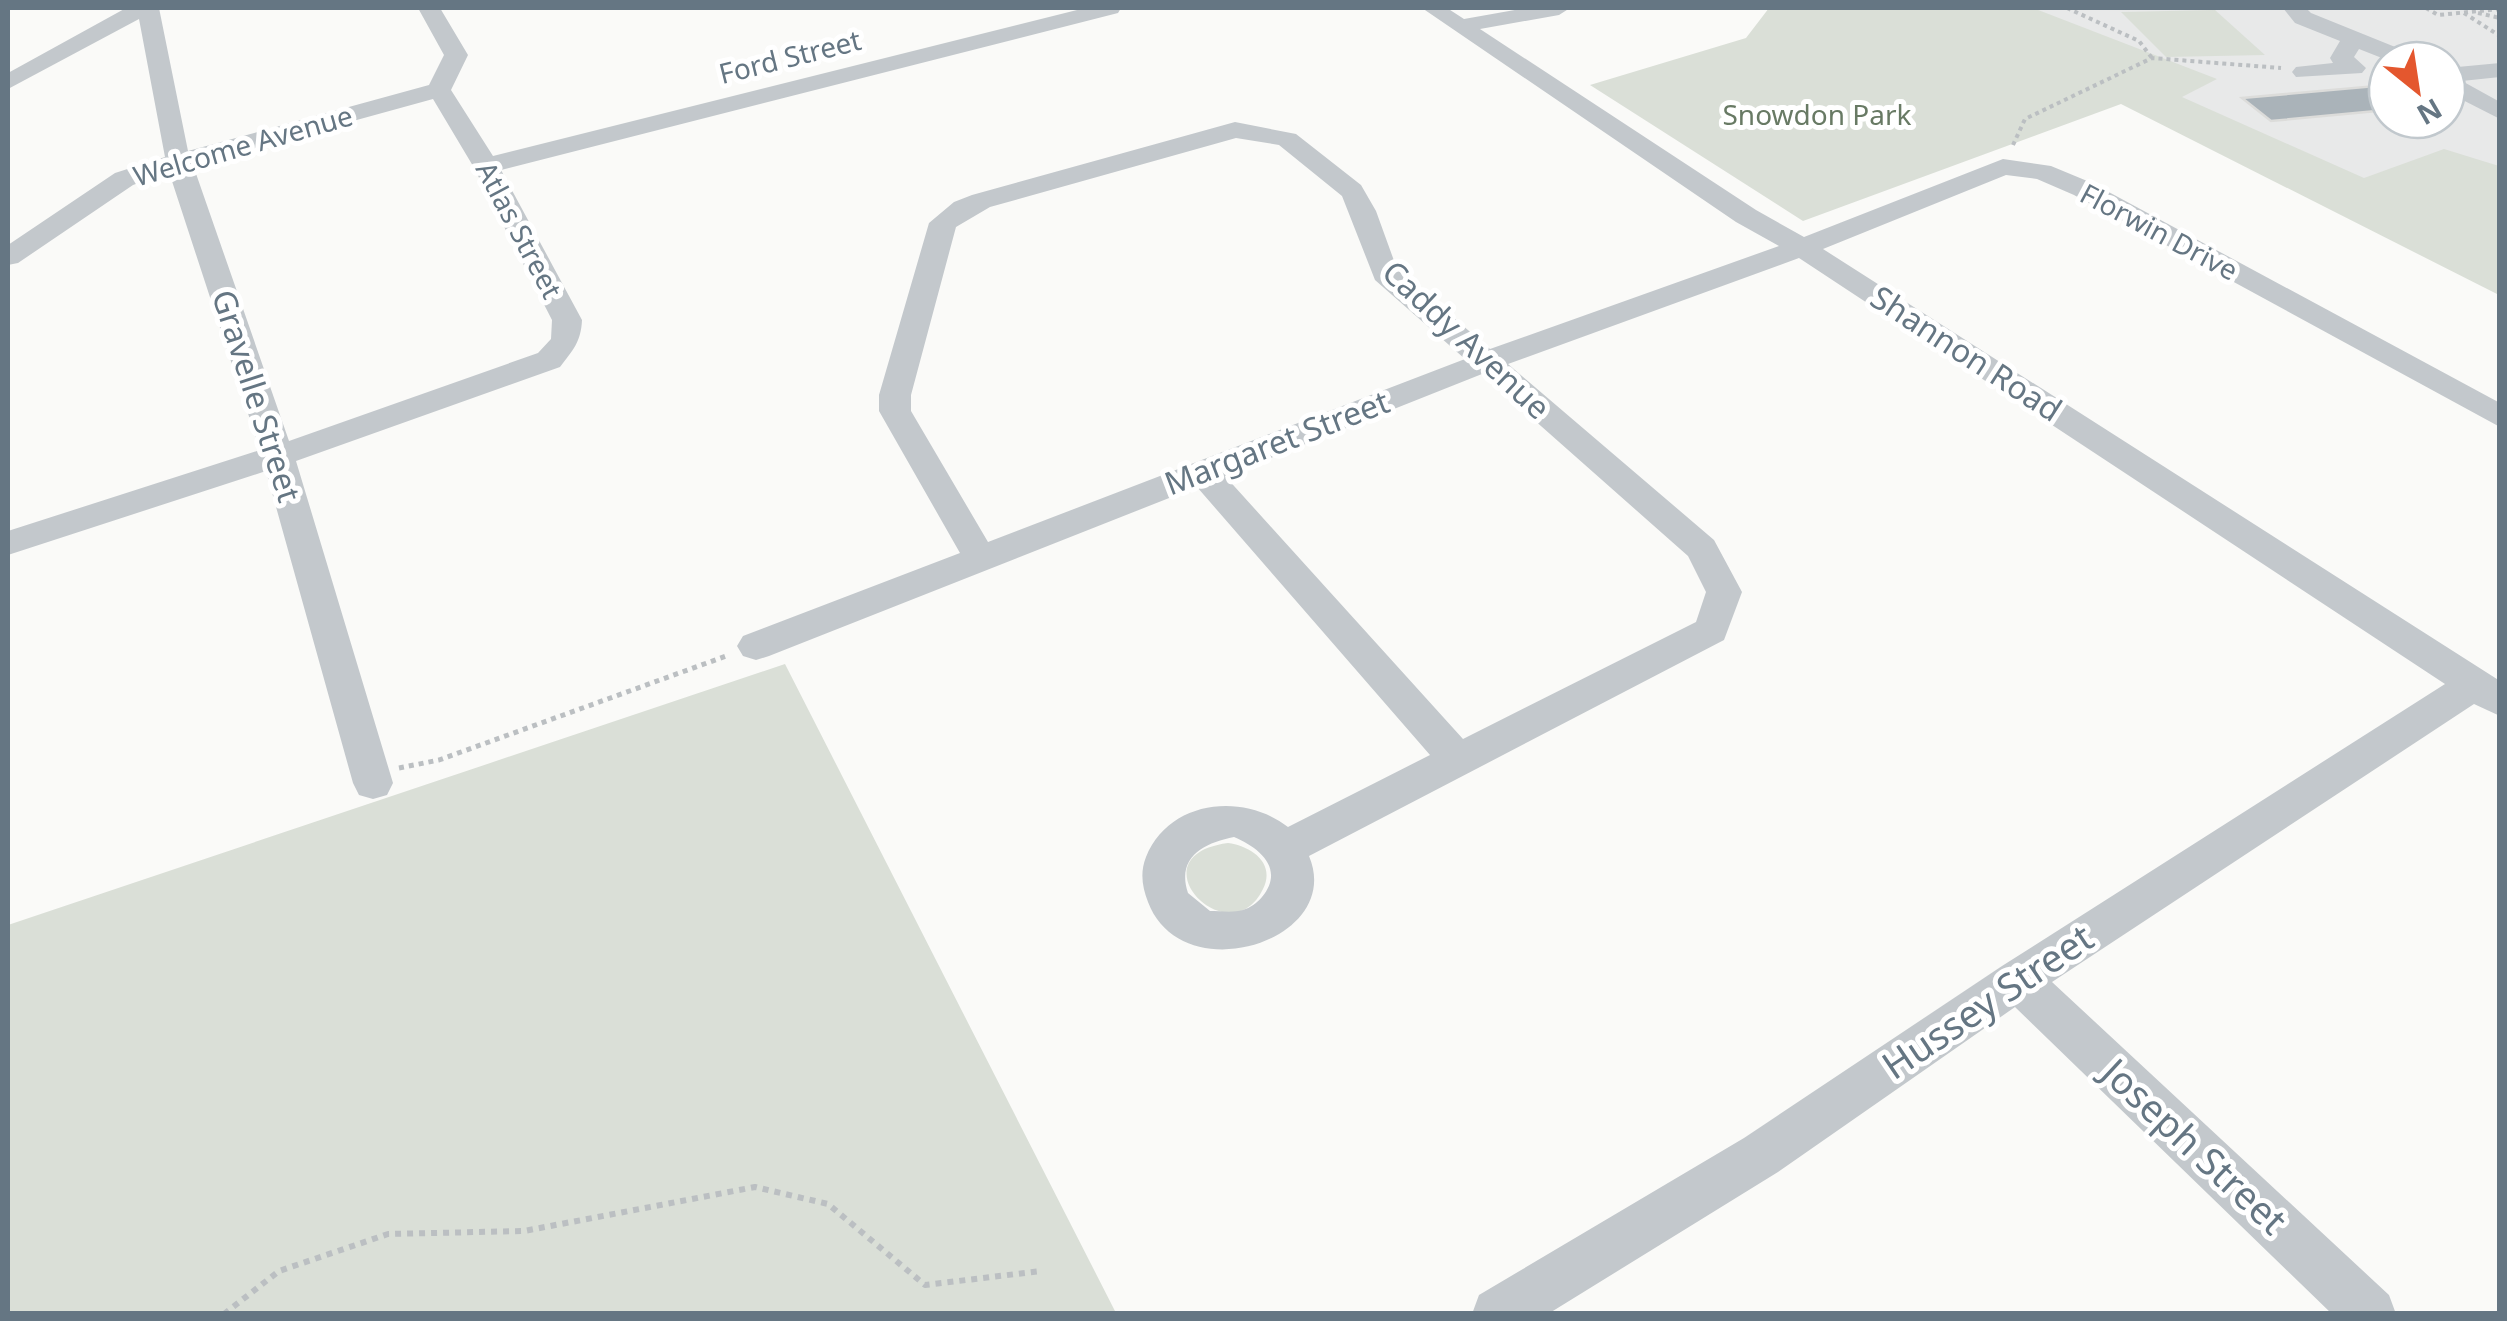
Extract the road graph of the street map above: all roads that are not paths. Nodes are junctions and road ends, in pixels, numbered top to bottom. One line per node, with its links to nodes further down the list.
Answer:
1 (145, 8): 13 (street); 19 (street, Gravelle Street)
2 (430, 8): 14 (street)
3 (1110, 8): 20 (street, Ford Street)
4 (1433, 8): 7 (street, Shannon Road)
5 (1558, 8): 7 (street)
6 (2294, 8): 8 (street)
7 (1462, 26): 21 (street, Shannon Road)
8 (2352, 40): 9 (street); 11 (street)
9 (2367, 45)
10 (2500, 70): 12 (street)
11 (2304, 72)
12 (2467, 72)
13 (8, 82)
14 (439, 90): 19 (street, Welcome Avenue); 20 (street, Atlas Street)
15 (2467, 93): 17 (street)
16 (2500, 93): 17 (street)
17 (2470, 95): 18 (street)
18 (2500, 112)
19 (178, 161): 22 (street, Welcome Avenue); 25 (street, Gravelle Street)
20 (486, 166): 25 (street, Atlas Street)
21 (1802, 248): 23 (street, Margaret Street); 24 (street, Florwin Drive); 30 (street, Shannon Road)
22 (8, 257)
23 (1486, 364): 26 (street, Margaret Street); 28 (street, Caddy Avenue); 31 (street, Caddy Avenue)
24 (2500, 418)
25 (278, 456): 27 (street, Atlas Street); 32 (street, Gravelle Street)
26 (1202, 471): 28 (street, Margaret Street); 31 (street)
27 (8, 543)
28 (980, 558): 29 (street, Margaret Street)
29 (756, 646)
30 (2487, 693): 34 (street, Hussey Street)
31 (1458, 760): 33 (street, Caddy Avenue)
32 (371, 779)
33 (1285, 848)
34 (2018, 980): 35 (street, Hussey Street); 36 (street, Joseph Street)
35 (1498, 1314)
36 (2370, 1314)

